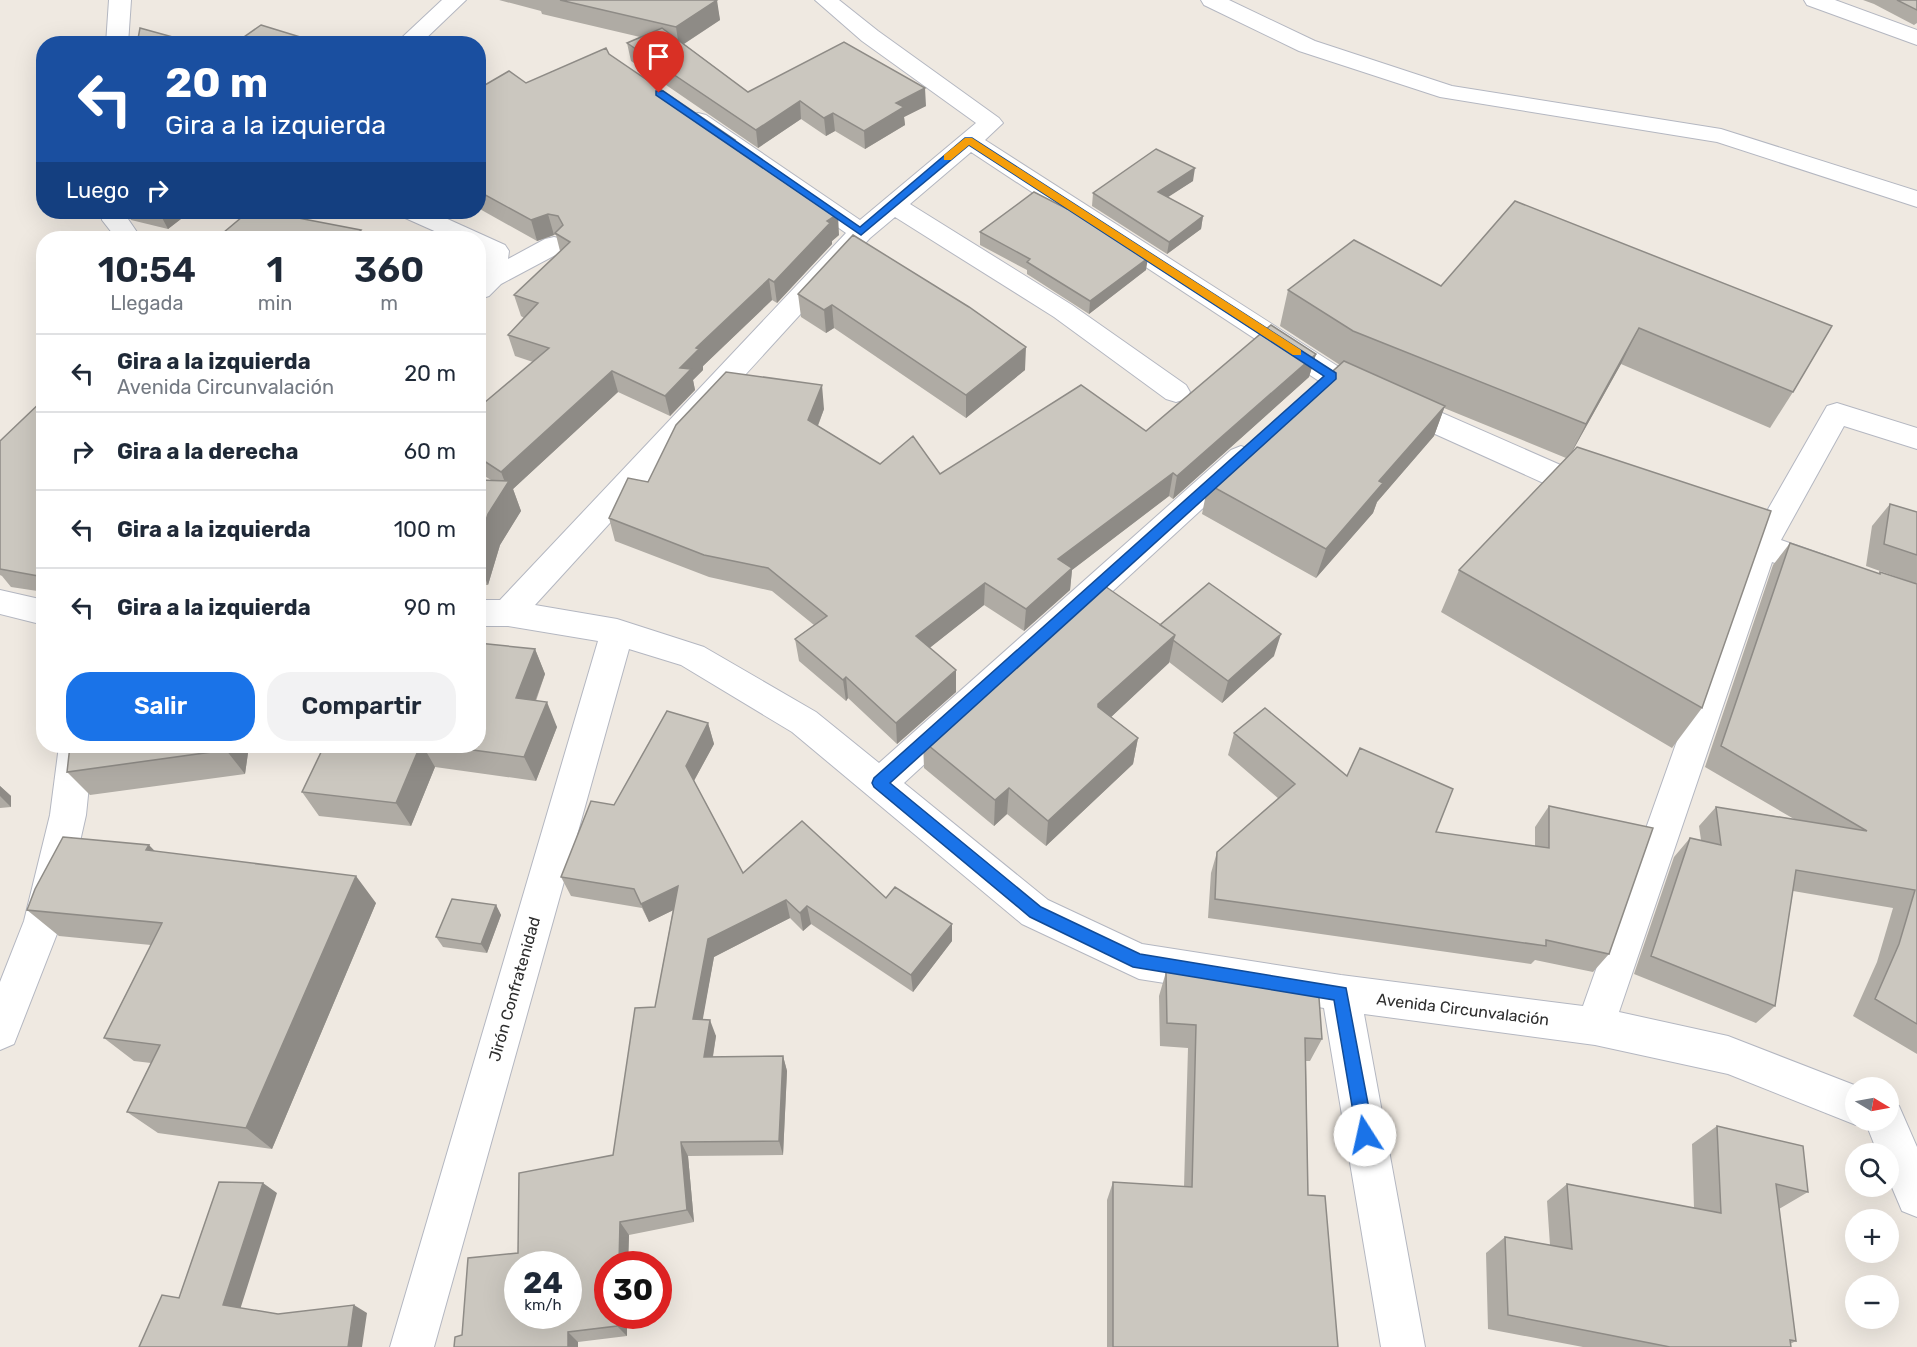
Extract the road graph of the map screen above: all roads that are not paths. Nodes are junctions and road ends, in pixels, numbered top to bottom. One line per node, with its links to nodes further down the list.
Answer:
1 (455, 0): 7 (street)
2 (826, 0): 10 (street)
3 (1212, 0): 11 (street)
4 (1815, 0): 8 (street)
5 (116, 1): 6 (street)
6 (117, 36)
7 (415, 36)
8 (1917, 38)
9 (680, 108): 15 (street)
10 (968, 140): 12 (street); 23 (street)
11 (1917, 199)
12 (892, 204): 15 (street); 20 (street)
13 (428, 219): 14 (street)
14 (454, 231)
15 (861, 232): 29 (street)
16 (554, 245): 19 (street)
17 (486, 246): 18 (street)
18 (486, 281)
19 (486, 283)
20 (1176, 392)
21 (1917, 439): 25 (street)
22 (1261, 440): 32 (street)
23 (1615, 497)
24 (1694, 523): 25 (street)
25 (1762, 546): 26 (street); 34 (street)
26 (1851, 575)
27 (0, 602): 28 (street)
28 (36, 611)
29 (493, 613): 30 (street, Avenida Circunvalación)
30 (617, 632): 32 (street, Avenida Circunvalación); 41 (street, Jirón Confratenidad)
31 (75, 753): 35 (street)
32 (880, 783): 33 (street, Avenida Circunvalación)
33 (1341, 993): 34 (street, Avenida Circunvalación); 42 (street)
34 (1595, 1026): 36 (street, Avenida Circunvalación)
35 (0, 1031)
36 (1845, 1101)
37 (1899, 1124): 39 (street)
38 (1892, 1131): 40 (street)
39 (1917, 1131)
40 (1917, 1196)
41 (412, 1347)
42 (1403, 1347)

